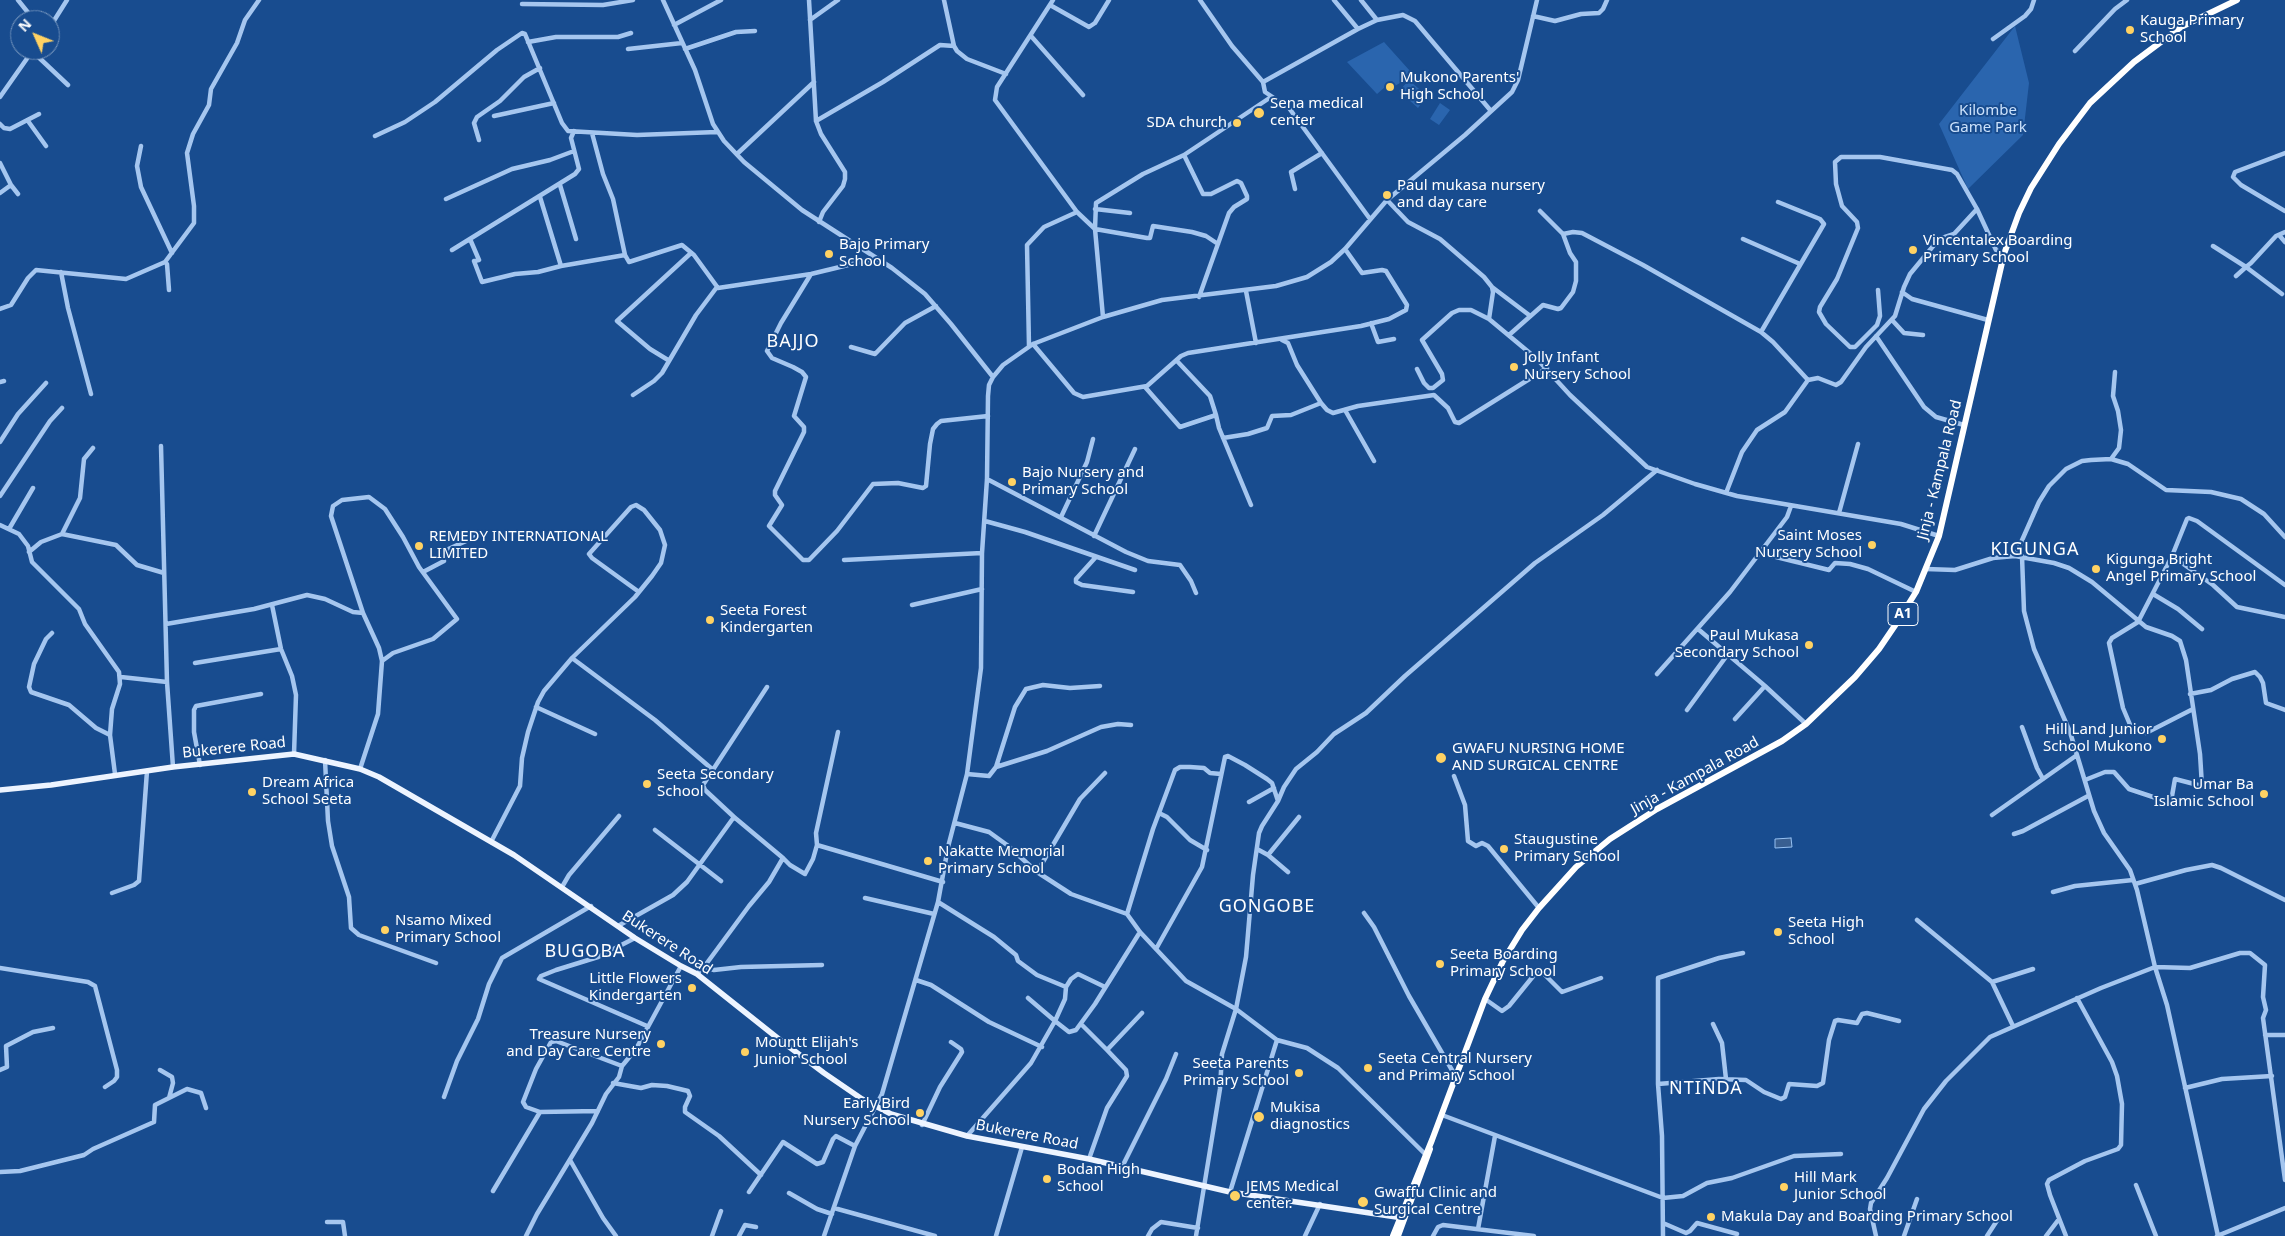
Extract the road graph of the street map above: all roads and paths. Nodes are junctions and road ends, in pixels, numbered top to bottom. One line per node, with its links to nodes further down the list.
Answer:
1 (18, 0): 21 (street)
2 (67, 0): 22 (street)
3 (259, 0): 97 (street)
4 (633, 0): 20 (street)
5 (663, 0): 26 (street)
6 (721, 0): 26 (street)
7 (809, 0): 24 (street)
8 (838, 0): 24 (street)
9 (944, 0): 34 (street)
10 (1109, 0): 19 (street)
11 (1200, 0): 43 (street)
12 (1334, 0): 27 (street)
13 (1361, 0): 25 (street)
14 (1537, 0): 23 (street)
15 (1607, 0): 23 (street)
16 (2034, 0): 31 (street)
17 (2127, 0): 37 (street)
18 (2237, 0): 99 (highway, Jinja - Kampala Road / A1)
19 (1052, 2): 30 (street)
20 (522, 4)
21 (26, 10)
22 (60, 11)
23 (1534, 16): 49 (street)
24 (810, 20): 42 (street)
25 (1378, 20): 27 (street); 49 (street)
26 (674, 25): 33 (street)
27 (1358, 28): 43 (street)
28 (755, 31): 36 (street)
29 (631, 32): 32 (street)
30 (1031, 36): 41 (street); 45 (street)
31 (1993, 38)
32 (528, 42): 40 (street); 58 (street)
33 (682, 43): 35 (street); 36 (street)
34 (954, 46): 41 (street); 53 (street)
35 (628, 49)
36 (685, 49): 57 (street)
37 (2075, 51)
38 (27, 60): 46 (street)
39 (42, 60): 44 (street)
40 (540, 68): 48 (street); 59 (street)
41 (1006, 74): 81 (street)
42 (814, 82): 53 (street); 65 (street)
43 (1263, 82): 47 (street)
44 (68, 85)
45 (1083, 95)
46 (0, 97)
47 (1271, 97): 63 (street); 66 (street)
48 (554, 103): 51 (street); 55 (street)
49 (1491, 112): 75 (street)
50 (39, 114): 52 (street)
51 (494, 116)
52 (28, 121): 54 (street); 60 (street)
53 (816, 121): 84 (street)
54 (0, 124)
55 (574, 132): 56 (street); 62 (street)
56 (592, 132): 57 (street); 100 (street)
57 (717, 132): 65 (street)
58 (375, 136)
59 (479, 140)
60 (46, 146)
61 (142, 146): 97 (street)
62 (574, 151): 69 (street); 74 (street)
63 (1322, 153): 70 (street); 83 (street)
64 (2285, 153): 80 (street)
65 (736, 154): 84 (street)
66 (1184, 155): 77 (street); 93 (street)
67 (0, 163): 68 (street)
68 (11, 185): 71 (street); 72 (street)
69 (560, 185): 73 (street); 90 (street)
70 (1295, 189)
71 (0, 193)
72 (18, 194)
73 (540, 198): 89 (street); 104 (street)
74 (446, 199)
75 (1387, 200): 83 (street); 110 (street)
76 (1778, 202): 103 (street)
77 (1095, 209): 82 (street); 85 (street)
78 (1978, 209): 99 (street); 112 (street); 114 (street)
79 (1540, 211): 87 (street)
80 (2285, 211)
81 (1077, 212): 85 (street); 132 (street)
82 (1130, 213)
83 (1370, 219): 95 (street)
84 (819, 222): 101 (street)
85 (1095, 230): 93 (street); 120 (street)
86 (2285, 232): 88 (street)
87 (1563, 234): 119 (street); 125 (street)
88 (2279, 235): 92 (street); 105 (street)
89 (470, 239): 96 (street); 104 (street)
90 (576, 239)
91 (1743, 239): 103 (street)
92 (2285, 242)
93 (1218, 244): 116 (street)
94 (2213, 246): 105 (street)
95 (1345, 249): 113 (street); 124 (street)
96 (452, 250)
97 (172, 253): 102 (street)
98 (691, 253): 100 (street); 109 (street); 134 (street)
99 (2004, 254): 123 (highway, Jinja - Kampala Road / A1)
100 (625, 255): 104 (street)
101 (877, 258): 107 (street); 117 (street)
102 (165, 262): 106 (street); 111 (street)
103 (1800, 264): 125 (street)
104 (562, 266)
105 (2246, 267): 108 (street); 115 (street)
106 (61, 272): 118 (street); 143 (street)
107 (812, 274): 109 (street); 149 (street)
108 (2236, 276)
109 (717, 287): 134 (street)
110 (1492, 287): 119 (street); 121 (street)
111 (169, 290)
112 (1878, 290)
113 (1246, 291): 116 (street); 131 (street)
114 (1902, 292): 122 (street); 123 (street)
115 (2282, 294)
116 (1199, 297): 120 (street)
117 (936, 306): 133 (street); 139 (street)
118 (0, 309)
119 (1529, 315): 126 (street)
120 (1103, 317): 132 (street)
121 (1490, 319): 126 (street); 136 (street)
122 (1892, 320): 127 (street); 128 (street)
123 (1988, 320): 150 (highway, Jinja - Kampala Road / A1)
124 (1371, 323): 129 (street); 130 (street)
125 (1761, 332): 140 (street)
126 (1509, 335): 137 (street)
127 (1923, 335)
128 (1876, 336): 140 (street); 150 (street)
129 (1280, 339): 131 (street); 145 (street)
130 (1394, 339)
131 (1256, 342): 135 (street)
132 (1031, 345): 139 (street); 142 (street)
133 (851, 347)
134 (668, 360): 144 (street)
135 (1177, 361): 142 (street); 148 (street)
136 (1417, 368)
137 (1547, 368): 147 (street); 160 (street)
138 (2114, 372): 158 (street)
139 (993, 377): 149 (street)
140 (1808, 380): 163 (street)
141 (46, 383): 153 (street)
142 (1145, 387): 148 (street)
143 (90, 394)
144 (633, 395)
145 (1321, 403): 147 (street); 151 (street)
146 (62, 408): 164 (street)
147 (1345, 410): 159 (street)
148 (1216, 415): 151 (street)
149 (988, 416): 161 (street)
150 (1964, 425): 174 (highway, Jinja - Kampala Road / A1)
151 (1223, 438): 165 (street)
152 (1094, 439): 168 (street)
153 (0, 442)
154 (1858, 444): 167 (street)
155 (161, 446): 188 (street)
156 (93, 448): 172 (street)
157 (1135, 449): 173 (street)
158 (2111, 459): 176 (street); 180 (street)
159 (1374, 462)
160 (1657, 470): 163 (street); 248 (street)
161 (987, 479): 168 (street); 169 (street)
162 (33, 488): 171 (street)
163 (1726, 493): 166 (street)
164 (0, 496)
165 (1250, 506)
166 (1791, 506): 167 (street); 179 (street)
167 (1839, 513): 174 (street)
168 (1060, 518): 173 (street)
169 (985, 521): 178 (street); 183 (street)
170 (0, 525): 171 (street)
171 (9, 529): 177 (street)
172 (62, 534): 177 (street); 188 (street)
173 (1094, 536): 194 (street)
174 (1939, 536): 185 (highway, Jinja - Kampala Road / A1)
175 (475, 537): 187 (street)
176 (2285, 537)
177 (29, 552): 211 (street)
178 (982, 553): 184 (street); 190 (street)
179 (1760, 553): 193 (street); 202 (street)
180 (2015, 556): 181 (street); 185 (street)
181 (2022, 556): 200 (street); 230 (street)
182 (2172, 556): 189 (street); 195 (street); 199 (street)
183 (1095, 558): 186 (street); 192 (street)
184 (844, 560)
185 (1926, 569): 193 (highway, Jinja - Kampala Road / A1)
186 (1135, 570)
187 (423, 572): 198 (street); 208 (street)
188 (164, 573): 201 (street)
189 (2285, 585)
190 (982, 589): 197 (street); 240 (street)
191 (639, 592): 191 (street); 207 (street)
192 (1133, 592)
193 (1916, 592): 223 (highway, Jinja - Kampala Road / A1)
194 (1196, 593)
195 (2153, 594): 200 (street); 203 (street)
196 (272, 605): 198 (street); 201 (street); 205 (street)
197 (912, 605)
198 (363, 612): 208 (street)
199 (2285, 617)
200 (2138, 622): 217 (street); 219 (street)
201 (166, 624): 212 (street)
202 (1698, 629): 206 (street); 210 (street)
203 (2202, 629)
204 (52, 632): 228 (street)
205 (281, 649): 209 (street); 229 (street)
206 (1728, 654): 214 (street); 220 (street)
207 (572, 658): 218 (street); 236 (street)
208 (382, 661): 235 (street)
209 (196, 663)
210 (1657, 674)
211 (121, 677): 212 (street); 228 (street)
212 (167, 682): 233 (street)
213 (1100, 686): 234 (street)
214 (1765, 686): 222 (street); 223 (street)
215 (767, 687): 236 (street)
216 (261, 694): 232 (street)
217 (2190, 694): 219 (street); 221 (street)
218 (536, 707): 227 (street); 258 (street)
219 (2193, 709): 244 (street)
220 (1687, 710)
221 (2285, 710)
222 (1735, 719)
223 (1806, 724): 277 (highway, Jinja - Kampala Road / A1)
224 (1131, 725): 234 (street)
225 (2022, 727): 243 (street)
226 (838, 732): 259 (street)
227 (595, 734)
228 (110, 735): 239 (street)
229 (294, 754): 231 (main road, Bukerere Road); 232 (main road, Bukerere Road)
230 (2077, 755): 243 (street); 244 (street)
231 (324, 760): 235 (main road, Bukerere Road); 287 (street)
232 (200, 765): 233 (main road, Bukerere Road)
233 (173, 767): 237 (main road, Bukerere Road)
234 (996, 767): 240 (street)
235 (360, 769): 258 (main road, Bukerere Road)
236 (712, 769): 253 (street)
237 (146, 771): 239 (main road, Bukerere Road); 272 (street)
238 (1105, 773): 265 (street)
239 (115, 774): 246 (main road, Bukerere Road)
240 (967, 774): 255 (street)
241 (1221, 774): 245 (street); 250 (street); 261 (street)
242 (1454, 776): 277 (street)
243 (2043, 779): 251 (street)
244 (2085, 780): 247 (street)
245 (1274, 788): 248 (street); 249 (street)
246 (0, 790)
247 (2088, 796): 257 (street); 269 (street)
248 (1278, 801): 260 (street)
249 (1249, 802)
250 (1159, 813): 261 (street); 280 (street)
251 (1992, 815)
252 (619, 816): 270 (street)
253 (734, 817): 263 (street); 264 (street)
254 (1299, 817): 262 (street)
255 (955, 823): 265 (street); 268 (street)
256 (655, 830): 264 (street)
257 (2014, 834)
258 (491, 842): 270 (main road, Bukerere Road)
259 (816, 846): 263 (street); 268 (street)
260 (1257, 849): 262 (street); 303 (street)
261 (1207, 850): 285 (street)
262 (1268, 854): 266 (street)
263 (783, 858): 290 (street)
264 (700, 864): 267 (street); 282 (street)
265 (1037, 872): 280 (street)
266 (1288, 872)
267 (721, 881)
268 (943, 882): 275 (street)
269 (2134, 882): 271 (street); 274 (street); 292 (street)
270 (562, 886): 276 (main road, Bukerere Road)
271 (2053, 892)
272 (112, 893)
273 (865, 898): 279 (street)
274 (2285, 900)
275 (938, 902): 279 (street); 299 (street)
276 (591, 906): 282 (main road, Bukerere Road); 330 (street)
277 (1539, 908): 302 (highway, Jinja - Kampala Road / A1)
278 (1364, 913): 323 (street)
279 (934, 914): 296 (street)
280 (1127, 914): 283 (street)
281 (1917, 920): 297 (street)
282 (618, 926): 284 (main road, Bukerere Road)
283 (1140, 932): 285 (street); 298 (street)
284 (636, 938): 289 (main road, Bukerere Road); 309 (street)
285 (1156, 949): 303 (street)
286 (1744, 953): 326 (street)
287 (436, 963)
288 (822, 965): 290 (street)
289 (681, 966): 294 (main road, Bukerere Road); 309 (street)
290 (704, 967): 294 (street)
291 (0, 968): 327 (street)
292 (2155, 968): 301 (street); 313 (street); 328 (street)
293 (2033, 969): 297 (street)
294 (697, 974): 331 (main road, Bukerere Road)
295 (1601, 978): 302 (street)
296 (916, 980): 316 (street); 331 (street)
297 (1992, 982): 310 (street)
298 (1104, 986): 299 (street); 307 (street)
299 (1066, 987): 305 (street)
300 (1028, 998): 305 (street)
301 (2077, 998): 310 (street); 365 (street)
302 (1485, 999): 323 (highway, Jinja - Kampala Road / A1)
303 (1236, 1009): 314 (street); 350 (street)
304 (1142, 1013): 317 (street)
305 (1054, 1021): 307 (street); 316 (street)
306 (1899, 1021): 324 (street)
307 (1081, 1024): 317 (street)
308 (1713, 1024): 324 (street)
309 (647, 1026): 319 (street)
310 (2013, 1026): 388 (street)
311 (53, 1028): 320 (street)
312 (2285, 1034): 313 (street)
313 (2265, 1035): 322 (street)
314 (1277, 1040): 342 (street); 354 (street)
315 (951, 1042): 336 (street)
316 (1042, 1047): 337 (street)
317 (1107, 1050): 344 (street)
318 (1176, 1054): 346 (street)
319 (622, 1066): 325 (street); 334 (street)
320 (0, 1070)
321 (160, 1070): 329 (street)
322 (2272, 1076): 328 (street); 349 (street)
323 (1456, 1078): 335 (highway, Jinja - Kampala Road / A1)
324 (1726, 1079): 326 (street)
325 (613, 1083): 333 (street); 348 (street)
326 (1658, 1084): 356 (street)
327 (105, 1087)
328 (2185, 1088): 394 (street)
329 (169, 1098): 332 (street); 347 (street)
330 (444, 1098)
331 (876, 1106): 336 (main road, Bukerere Road); 340 (street)
332 (206, 1108)
333 (598, 1111): 334 (street); 345 (street)
334 (540, 1112): 352 (street)
335 (1442, 1114): 338 (street); 339 (highway, Jinja - Kampala Road / A1)
336 (922, 1125): 337 (main road, Bukerere Road)
337 (967, 1136): 341 (main road, Bukerere Road)
338 (1495, 1136): 356 (street); 370 (street)
339 (1432, 1140): 342 (highway, Jinja - Kampala Road / A1); 364 (highway, Jinja - Kampala Road / A1)
340 (855, 1146): 348 (street); 359 (street)
341 (1022, 1147): 344 (main road, Bukerere Road); 379 (street)
342 (1425, 1154): 364 (highway, Jinja - Kampala Road / A1)
343 (1841, 1154): 356 (street)
344 (1089, 1159): 346 (main road, Bukerere Road)
345 (570, 1160): 373 (street); 374 (street)
346 (1122, 1167): 350 (main road, Bukerere Road)
347 (0, 1172)
348 (761, 1175): 353 (street)
349 (2285, 1180)
350 (1204, 1185): 354 (main road, Bukerere Road); 369 (street)
351 (2136, 1185): 393 (street)
352 (493, 1191)
353 (749, 1192)
354 (1230, 1192): 358 (main road, Bukerere Road)
355 (789, 1193): 362 (street)
356 (1663, 1198): 367 (street)
357 (1917, 1199): 389 (street)
358 (1320, 1204): 364 (main road, Bukerere Road); 382 (street)
359 (834, 1208): 362 (street); 378 (street)
360 (2285, 1208): 394 (street)
361 (721, 1211): 375 (street)
362 (832, 1214): 377 (street)
363 (2000, 1216): 390 (street)
364 (1402, 1218): 383 (highway, Jinja - Kampala Road / A1); 384 (highway, Jinja - Kampala Road / A1)
365 (2059, 1219): 391 (street); 392 (street)
366 (327, 1222): 372 (street)
367 (1663, 1223): 371 (street); 387 (street)
368 (756, 1227): 376 (street)
369 (1198, 1228): 380 (street); 381 (street)
370 (1478, 1229): 385 (street); 386 (street)
371 (1737, 1234)
372 (345, 1236)
373 (526, 1236)
374 (616, 1236)
375 (712, 1236)
376 (739, 1236)
377 (824, 1236)
378 (935, 1236)
379 (996, 1236)
380 (1148, 1236)
381 (1196, 1236)
382 (1305, 1236)
383 (1392, 1236)
384 (1398, 1236)
385 (1433, 1236)
386 (1534, 1236)
387 (1663, 1236)
388 (1876, 1236)
389 (1904, 1236)
390 (1988, 1236)
391 (2046, 1236)
392 (2066, 1236)
393 (2156, 1236)
394 (2218, 1236)

